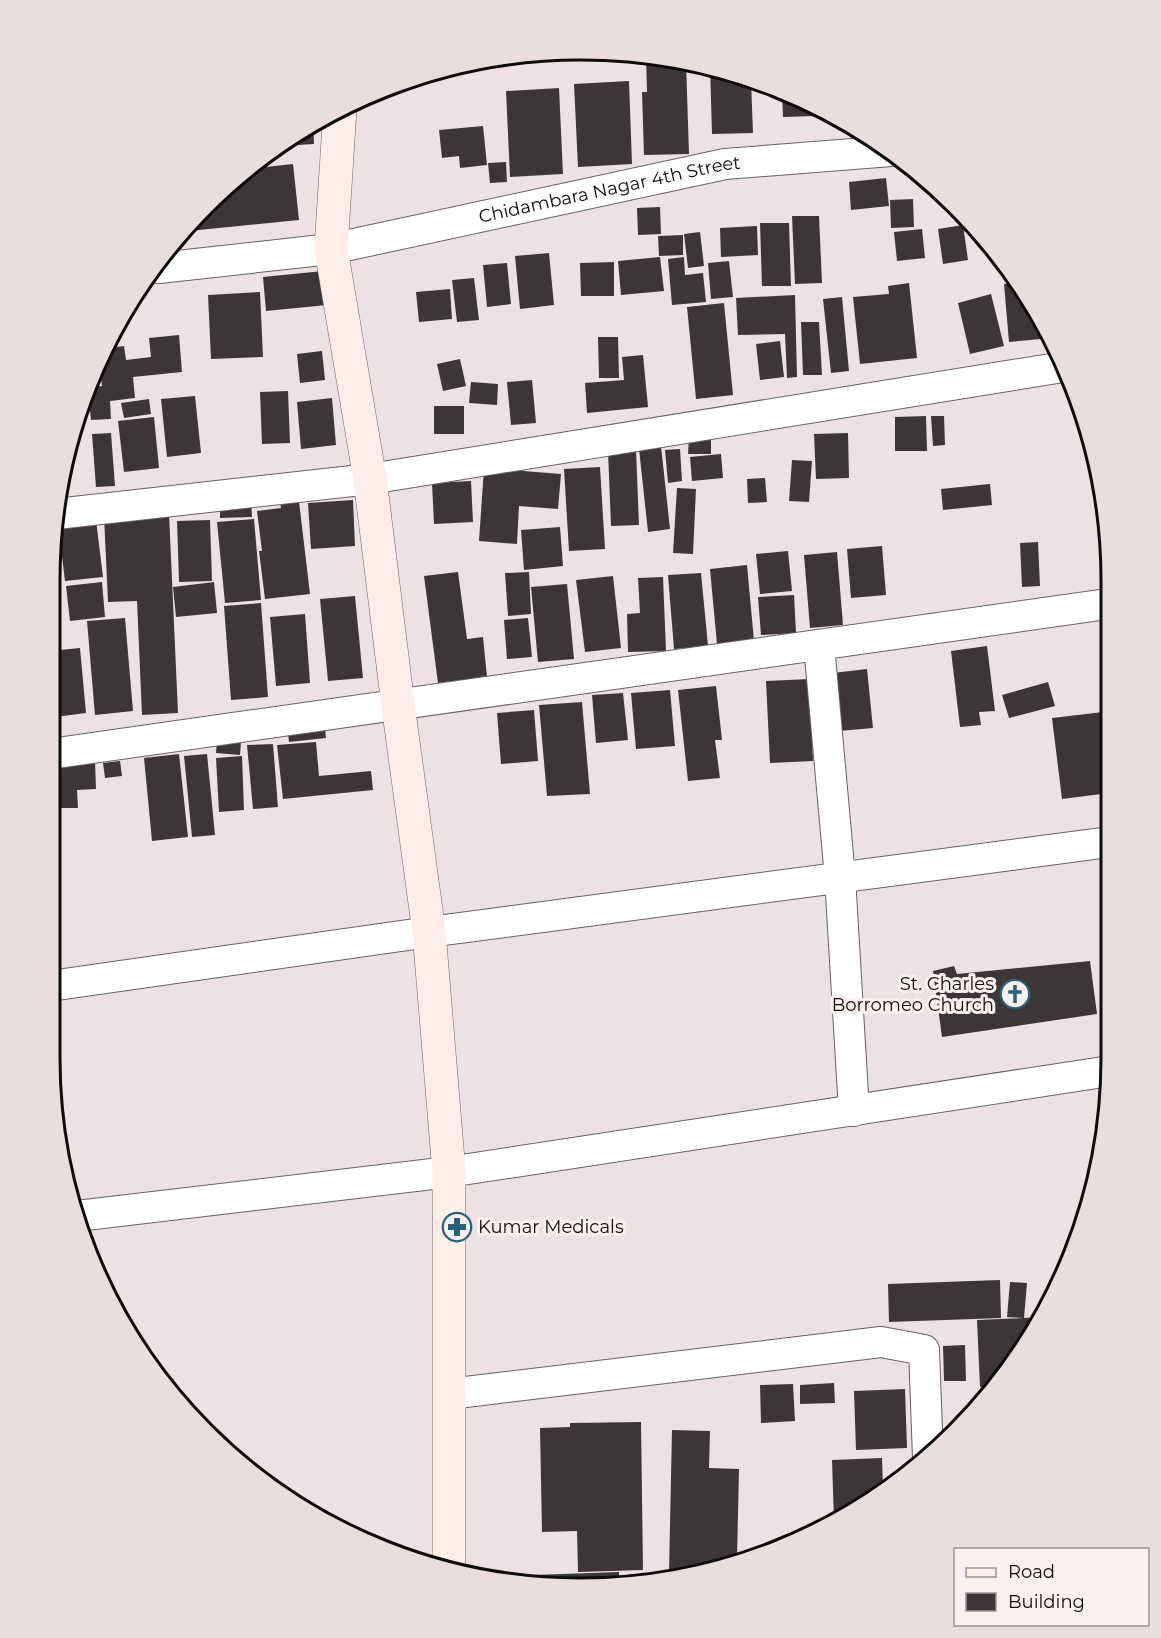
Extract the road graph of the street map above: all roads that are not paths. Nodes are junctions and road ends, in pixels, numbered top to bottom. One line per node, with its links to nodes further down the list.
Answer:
1 (339, 120): 3 (street)
2 (876, 152): 3 (street, Chidambara Nagar 4th Street)
3 (331, 249): 4 (street, Chidambara Nagar 4th Street); 6 (street)
4 (166, 267)
5 (1053, 364): 6 (street)
6 (370, 479): 7 (street); 10 (street)
7 (64, 513)
8 (1101, 605): 9 (street)
9 (819, 645): 10 (street); 13 (street)
10 (398, 705): 11 (street); 14 (street)
11 (60, 753)
12 (1101, 843): 13 (street)
13 (840, 877): 14 (street); 17 (street)
14 (429, 932): 15 (street); 18 (street)
15 (60, 985)
16 (1101, 1072): 17 (street)
17 (854, 1111): 18 (street)
18 (449, 1172): 19 (street); 20 (street)
19 (85, 1215)
20 (449, 1394): 21 (street); 22 (street)
21 (928, 1446)
22 (449, 1561)

